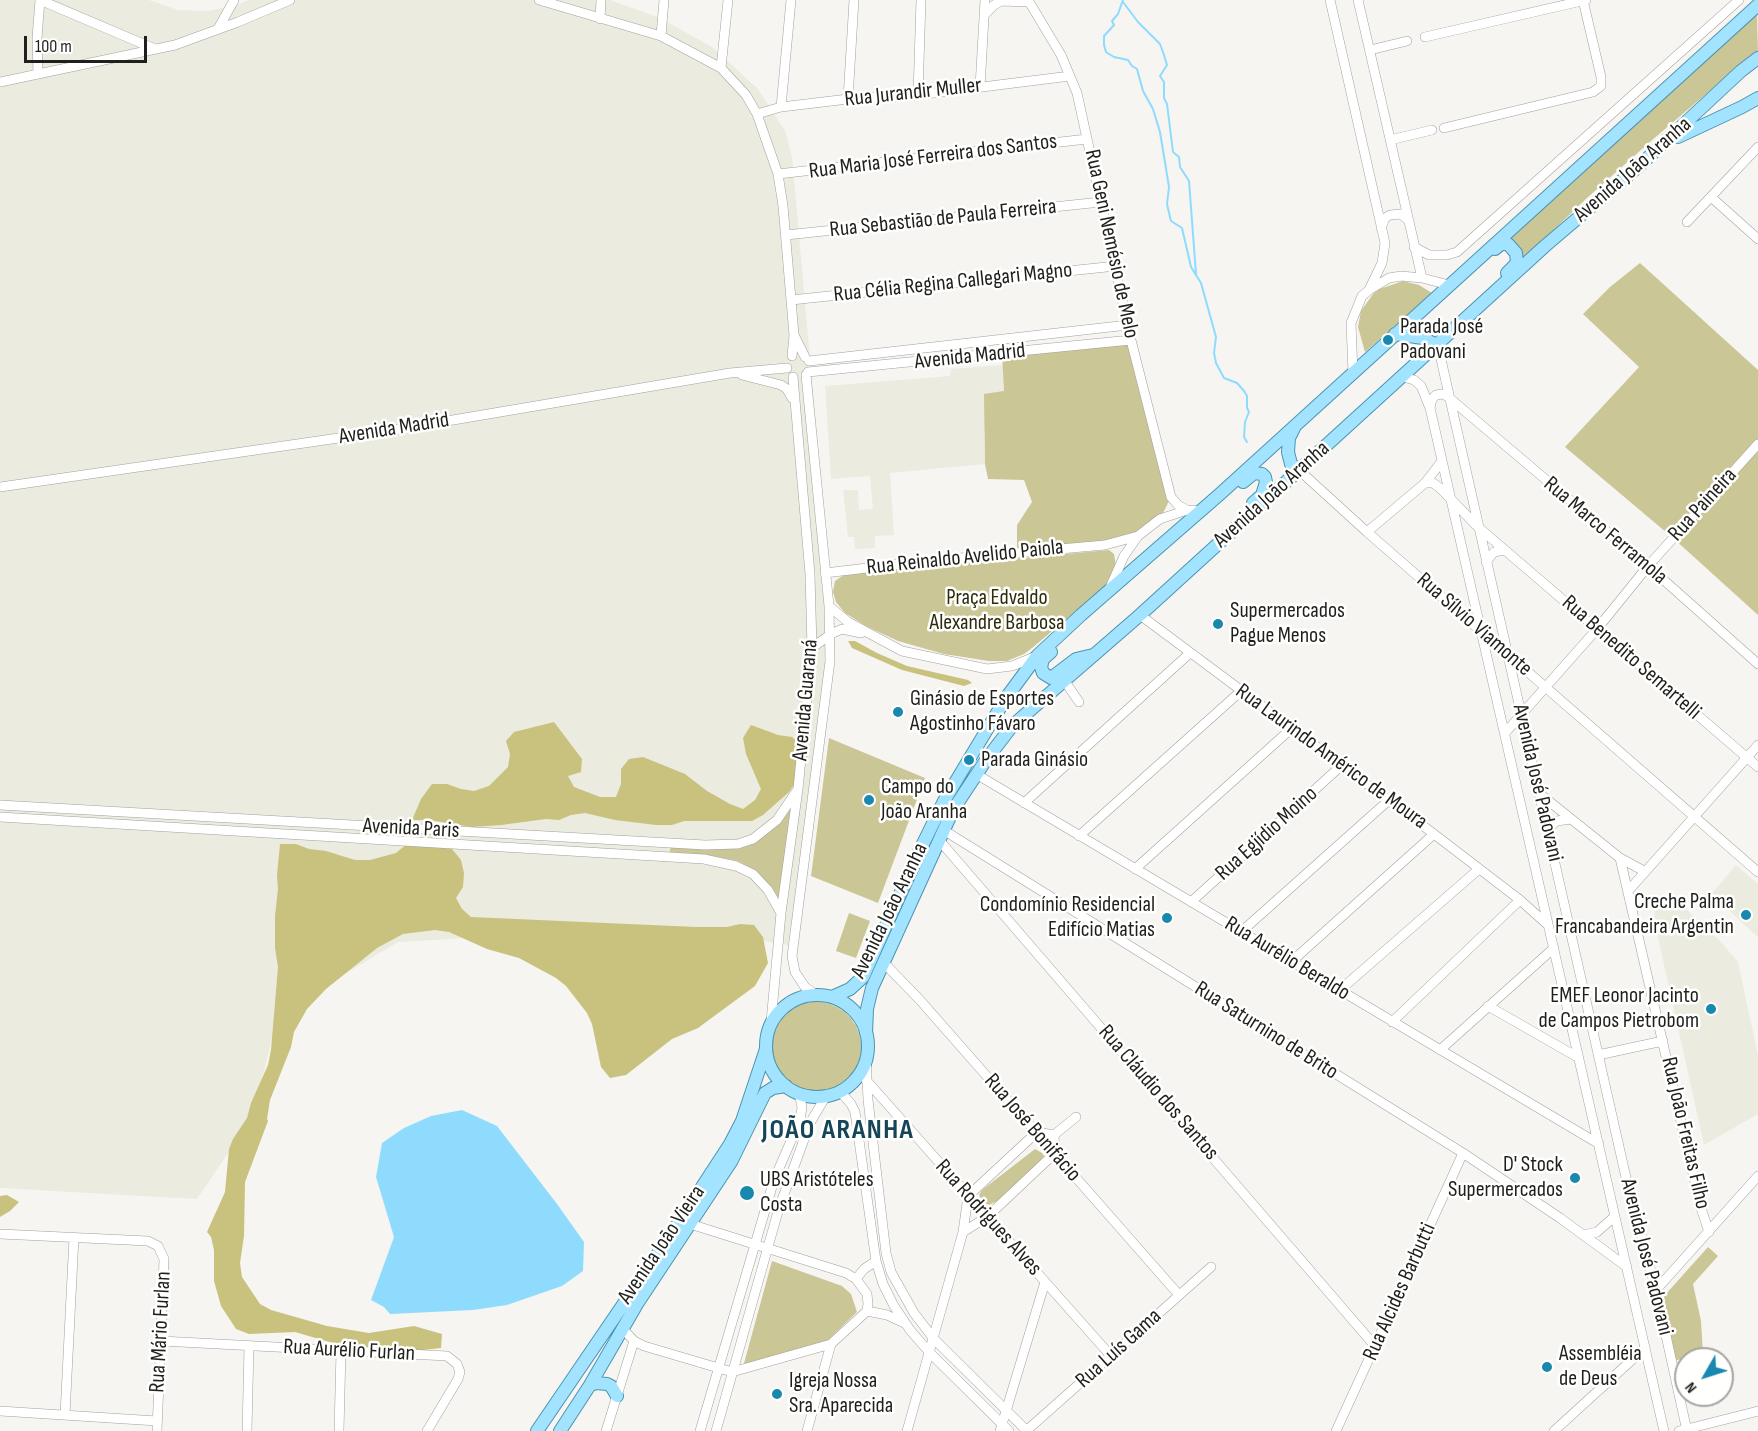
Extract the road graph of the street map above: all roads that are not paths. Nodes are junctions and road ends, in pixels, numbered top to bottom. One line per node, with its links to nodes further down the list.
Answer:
1 (40, 0): 24 (street); 28 (street)
2 (234, 0): 20 (street)
3 (540, 0): 19 (street)
4 (601, 0): 19 (street)
5 (664, 0): 21 (street)
6 (728, 0): 27 (street)
7 (791, 0): 35 (street)
8 (855, 0): 33 (street)
9 (921, 0): 32 (street)
10 (985, 0): 18 (street)
11 (1330, 0): 48 (street)
12 (1358, 0): 25 (street)
13 (1584, 0): 22 (street); 37 (street)
14 (1739, 0): 51 (street)
15 (283, 1): 20 (street)
16 (1028, 1): 18 (street); 29 (street, Rua Geni Nemésio de Melo)
17 (1758, 5): 53 (main road, Avenida João Aranha)
18 (984, 15): 31 (street)
19 (600, 19): 21 (street)
20 (218, 29): 24 (street)
21 (661, 36): 27 (street)
22 (1425, 37)
23 (1407, 41): 25 (street)
24 (155, 49): 28 (street)
25 (1370, 50): 40 (street)
26 (1758, 58): 41 (main road, Avenida João Aranha)
27 (721, 68): 36 (street)
28 (38, 74): 30 (street)
29 (1070, 76): 31 (street, Rua Jurandir Muller); 39 (street, Rua Geni Nemésio de Melo)
30 (0, 82)
31 (980, 87): 32 (street, Rua Jurandir Muller)
32 (918, 96): 33 (street, Rua Jurandir Muller)
33 (848, 99): 35 (street, Rua Jurandir Muller)
34 (1754, 102): 41 (main road)
35 (781, 107): 36 (street, Rua Jurandir Muller)
36 (757, 114): 43 (street)
37 (1444, 128)
38 (1432, 130): 40 (street)
39 (1088, 139): 43 (street, Rua Maria José Ferreira dos Santos); 45 (street, Rua Geni Nemésio de Melo)
40 (1390, 140): 46 (street)
41 (1666, 142): 59 (main road, Avenida João Aranha)
42 (1758, 147): 44 (street)
43 (778, 174): 49 (street)
44 (1711, 197): 47 (street); 50 (street)
45 (1101, 202): 49 (street, Rua Sebastião de Paula Ferreira); 52 (street, Rua Geni Nemésio de Melo)
46 (1408, 220): 48 (street); 51 (street)
47 (1687, 222)
48 (1381, 229): 56 (street)
49 (786, 235): 57 (street)
50 (1758, 239)
51 (1414, 247): 54 (street)
52 (1116, 266): 57 (street, Rua Célia Regina Callegari Magno); 58 (street, Rua Geni Nemésio de Melo)
53 (1468, 268): 55 (main road, Avenida João Aranha); 59 (main road)
54 (1422, 278): 55 (street); 56 (street)
55 (1449, 285): 60 (main road, Avenida João Aranha)
56 (1369, 290): 68 (street)
57 (791, 300): 61 (street)
58 (1128, 325): 62 (street, Rua Geni Nemésio de Melo); 65 (street, Avenida Madrid)
59 (1453, 331): 63 (main road, Avenida João Aranha)
60 (1395, 334): 63 (main road); 68 (main road, Avenida João Aranha)
61 (794, 335): 64 (street); 65 (street)
62 (1131, 340): 69 (street, Avenida Madrid); 82 (street, Rua Geni Nemésio de Melo)
63 (1438, 346): 71 (main road, Avenida João Aranha); 72 (street, Avenida José Padovani)
64 (792, 356): 65 (street); 66 (street)
65 (807, 359): 69 (street)
66 (787, 368): 67 (street, Avenida Madrid); 70 (street)
67 (730, 373): 74 (street); 80 (street, Avenida Madrid)
68 (1353, 373): 75 (main road, Avenida João Aranha)
69 (807, 374): 70 (street); 95 (street, Avenida Guaraná)
70 (793, 377): 74 (street, Avenida Guaraná)
71 (1403, 377): 73 (street, Avenida José Padovani); 78 (main road, Avenida João Aranha)
72 (1450, 400): 73 (street); 86 (street, Avenida José Padovani); 94 (street, Rua Marco Ferramola)
73 (1430, 408): 77 (street, Avenida José Padovani)
74 (796, 416): 104 (street, Avenida Guaraná)
75 (1294, 426): 78 (main road); 81 (main road, Avenida João Aranha)
76 (1758, 444): 94 (street, Rua Paineira)
77 (1442, 460): 79 (street); 83 (street, Avenida José Padovani)
78 (1300, 471): 87 (street, Rua Sílvio Viamonte); 89 (main road, Avenida João Aranha)
79 (1425, 483): 83 (street, Rua Benedito Semartelli); 87 (street)
80 (0, 487)
81 (1220, 494): 84 (main road, Avenida João Aranha); 89 (main road)
82 (1171, 497): 84 (street); 85 (street)
83 (1450, 500): 86 (street, Rua Benedito Semartelli); 101 (street, Avenida José Padovani)
84 (1193, 511): 85 (street); 96 (main road, Avenida João Aranha)
85 (1160, 519): 88 (street)
86 (1478, 527): 91 (street, Rua Benedito Semartelli); 93 (street, Avenida José Padovani)
87 (1367, 532): 101 (street, Rua Sílvio Viamonte)
88 (1138, 536): 90 (street, Rua Reinaldo Avelido Paiola); 92 (street)
89 (1220, 541): 99 (main road, Avenida João Aranha)
90 (1105, 545): 92 (street); 95 (street, Rua Reinaldo Avelido Paiola)
91 (1504, 550): 93 (street); 100 (street, Rua Benedito Semartelli)
92 (1124, 556): 96 (street)
93 (1486, 562): 106 (street, Avenida José Padovani)
94 (1648, 566): 100 (street, Rua Paineira); 109 (street, Rua Marco Ferramola)
95 (825, 573): 97 (street, Avenida Guaraná)
96 (1107, 594): 98 (main road, Avenida João Aranha)
97 (829, 606): 102 (street, Avenida Guaraná); 103 (street)
98 (1081, 615): 107 (main road); 108 (main road, Avenida João Aranha)
99 (1140, 615): 105 (street, Rua Laurindo Américo de Moura); 107 (main road, Avenida João Aranha)
100 (1597, 629): 111 (street, Rua Paineira); 118 (street, Rua Benedito Semartelli)
101 (1481, 630): 106 (street, Rua Sílvio Viamonte); 116 (street, Avenida José Padovani)
102 (831, 634): 103 (street); 104 (street); 154 (street, Avenida Guaraná)
103 (869, 634): 108 (street)
104 (812, 648): 122 (street, Avenida Guaraná)
105 (1190, 653): 112 (street, Rua Laurindo Américo de Moura); 125 (street)
106 (1507, 654): 111 (street, Rua Sílvio Viamonte); 114 (street, Avenida José Padovani)
107 (1094, 655): 110 (main road, Avenida João Aranha)
108 (1037, 656): 155 (main road, Avenida João Aranha)
109 (1758, 664)
110 (1064, 680): 113 (street); 121 (main road, Avenida João Aranha)
111 (1546, 688): 114 (street, Rua Paineira); 128 (street, Rua Sílvio Viamonte)
112 (1241, 691): 115 (street, Rua Laurindo Américo de Moura); 134 (street)
113 (1079, 702)
114 (1521, 713): 116 (street, Rua Paineira); 123 (street, Avenida José Padovani)
115 (1292, 728): 119 (street, Rua Laurindo Américo de Moura); 139 (street)
116 (1505, 732): 144 (street, Avenida José Padovani)
117 (1758, 745): 118 (street)
118 (1748, 757): 120 (street, Rua Benedito Semartelli); 128 (street)
119 (1342, 765): 124 (street, Rua Laurindo Américo de Moura); 146 (street, Rua Egjídio Moino)
120 (1758, 767)
121 (976, 774): 125 (street, Rua Aurélio Beraldo); 133 (main road, Avenida João Aranha)
122 (798, 789): 130 (street, Avenida Paris); 147 (street, Avenida Guaraná)
123 (1540, 794): 129 (street); 131 (street, Avenida José Padovani)
124 (1389, 800): 132 (street, Rua Laurindo Américo de Moura); 149 (street)
125 (1024, 803): 134 (street, Rua Aurélio Beraldo)
126 (0, 805): 130 (street, Avenida Paris)
127 (0, 817): 135 (street, Avenida Paris)
128 (1695, 817): 141 (street); 142 (street, Rua Sílvio Viamonte)
129 (1571, 819): 131 (street); 137 (street)
130 (353, 826): 135 (street)
131 (1548, 833): 163 (street, Avenida José Padovani)
132 (1434, 834): 140 (street, Rua Laurindo Américo de Moura); 152 (street)
133 (942, 836): 136 (street, Rua Saturnino de Brito); 138 (street, Rua Cláudio dos Santos); 151 (main road, Avenida João Aranha)
134 (1079, 836): 139 (street, Rua Aurélio Beraldo)
135 (353, 838): 147 (street, Avenida Paris)
136 (975, 851): 138 (street); 176 (street, Rua Saturnino de Brito)
137 (1620, 858): 141 (street); 143 (street, Rua João Freitas Filho)
138 (965, 868): 204 (street, Rua Cláudio dos Santos)
139 (1135, 869): 146 (street, Rua Aurélio Beraldo)
140 (1479, 869): 145 (street, Rua Laurindo Américo de Moura); 153 (street)
141 (1644, 871): 143 (street)
142 (1758, 872)
143 (1629, 890): 160 (street, Rua João Freitas Filho)
144 (1541, 891): 145 (street); 148 (street, Avenida José Padovani)
145 (1520, 900): 148 (street, Rua Laurindo Américo de Moura); 158 (street)
146 (1191, 902): 149 (street, Rua Aurélio Beraldo)
147 (781, 913): 157 (street, Avenida Guaraná)
148 (1548, 925): 150 (street, Avenida José Padovani)
149 (1241, 932): 152 (street, Rua Aurélio Beraldo)
150 (1554, 948): 156 (street); 165 (street, Avenida José Padovani)
151 (883, 962): 159 (main road, Avenida João Aranha); 172 (street, Rua José Bonifácio)
152 (1291, 962): 153 (street, Rua Aurélio Beraldo)
153 (1340, 990): 158 (street, Rua Aurélio Beraldo)
154 (816, 994): 155 (main road); 157 (main road)
155 (832, 997): 159 (main road)
156 (1488, 1006): 162 (street); 165 (street)
157 (771, 1022): 161 (main road)
158 (1392, 1022): 162 (street, Rua Aurélio Beraldo)
159 (866, 1034): 164 (main road)
160 (1663, 1041): 163 (street); 183 (street, Rua João Freitas Filho)
161 (766, 1049): 167 (main road); 223 (main road, Avenida João Vieira)
162 (1440, 1050): 174 (street, Rua Aurélio Beraldo)
163 (1598, 1055): 194 (street, Avenida José Padovani)
164 (866, 1057): 166 (street); 168 (main road)
165 (1579, 1058): 174 (street, Avenida José Padovani)
166 (866, 1080): 178 (street, Rua Rodrigues Alves); 199 (street)
167 (786, 1086): 169 (main road); 181 (main road, Avenida João Vieira)
168 (840, 1091): 170 (main road); 189 (street)
169 (800, 1094): 170 (main road); 187 (street)
170 (826, 1096): 188 (street)
171 (1076, 1116): 173 (street)
172 (1037, 1132): 173 (street); 175 (street, Rua José Bonifácio); 178 (street)
173 (1054, 1136): 175 (street)
174 (1599, 1144): 179 (street, Avenida José Padovani)
175 (1054, 1153): 180 (street); 195 (street, Rua José Bonifácio)
176 (1463, 1153): 185 (street, Rua Saturnino de Brito); 204 (street, Rua Alcides Barbutti)
177 (1758, 1176): 183 (street)
178 (968, 1196): 180 (street, Rua Rodrigues Alves); 182 (street)
179 (1616, 1216): 185 (street); 190 (street, Avenida José Padovani)
180 (987, 1218): 182 (street); 193 (street, Rua Rodrigues Alves)
181 (690, 1224): 187 (street); 198 (main road, Avenida João Vieira)
182 (963, 1232): 199 (street)
183 (1709, 1232): 194 (street)
184 (0, 1234): 186 (street)
185 (1584, 1235): 190 (street, Rua Saturnino de Brito)
186 (74, 1237): 200 (street, Rua Mário Furlan); 216 (street)
187 (755, 1244): 188 (street); 209 (street)
188 (768, 1248): 192 (street); 210 (street)
189 (876, 1261): 192 (street); 197 (street)
190 (1627, 1266): 205 (street, Avenida José Padovani)
191 (1211, 1267): 195 (street, Rua Luís Gama)
192 (856, 1279): 196 (street)
193 (1045, 1282): 208 (street, Rua Rodrigues Alves); 214 (street)
194 (1656, 1290): 219 (street, Avenida José Padovani)
195 (1179, 1296): 208 (street, Rua Luís Gama)
196 (867, 1311): 197 (street); 202 (street)
197 (906, 1323): 207 (street)
198 (622, 1328): 201 (street); 211 (main road, Avenida João Vieira)
199 (934, 1339): 207 (street); 214 (street)
200 (161, 1341): 203 (street, Rua Aurélio Furlan); 217 (street, Rua Mário Furlan)
201 (634, 1341): 209 (street); 212 (street)
202 (831, 1344): 210 (street); 228 (street)
203 (249, 1346): 206 (street, Rua Aurélio Furlan); 220 (street)
204 (1375, 1346): 231 (street, Rua Alcides Barbutti)
205 (1646, 1348): 232 (street); 233 (street, Avenida José Padovani)
206 (341, 1351): 221 (street); 222 (street, Rua Aurélio Furlan)
207 (930, 1353): 218 (street); 229 (street)
208 (1111, 1356): 230 (street, Rua Luís Gama)
209 (717, 1368): 210 (street); 226 (street)
210 (732, 1372): 227 (street)
211 (590, 1385): 212 (main road); 224 (main road, Avenida João Vieira)
212 (617, 1396): 225 (street)
213 (0, 1411): 216 (street)
214 (1006, 1411): 218 (street); 230 (street)
215 (1758, 1411): 219 (street)
216 (66, 1415): 217 (street)
217 (157, 1426)
218 (1004, 1429)
219 (1684, 1430)
220 (247, 1431)
221 (339, 1431)
222 (427, 1431)
223 (537, 1431)
224 (560, 1431)
225 (606, 1431)
226 (700, 1431)
227 (716, 1431)
228 (807, 1431)
229 (907, 1431)
230 (1026, 1431)
231 (1336, 1431)
232 (1554, 1431)
233 (1664, 1431)

